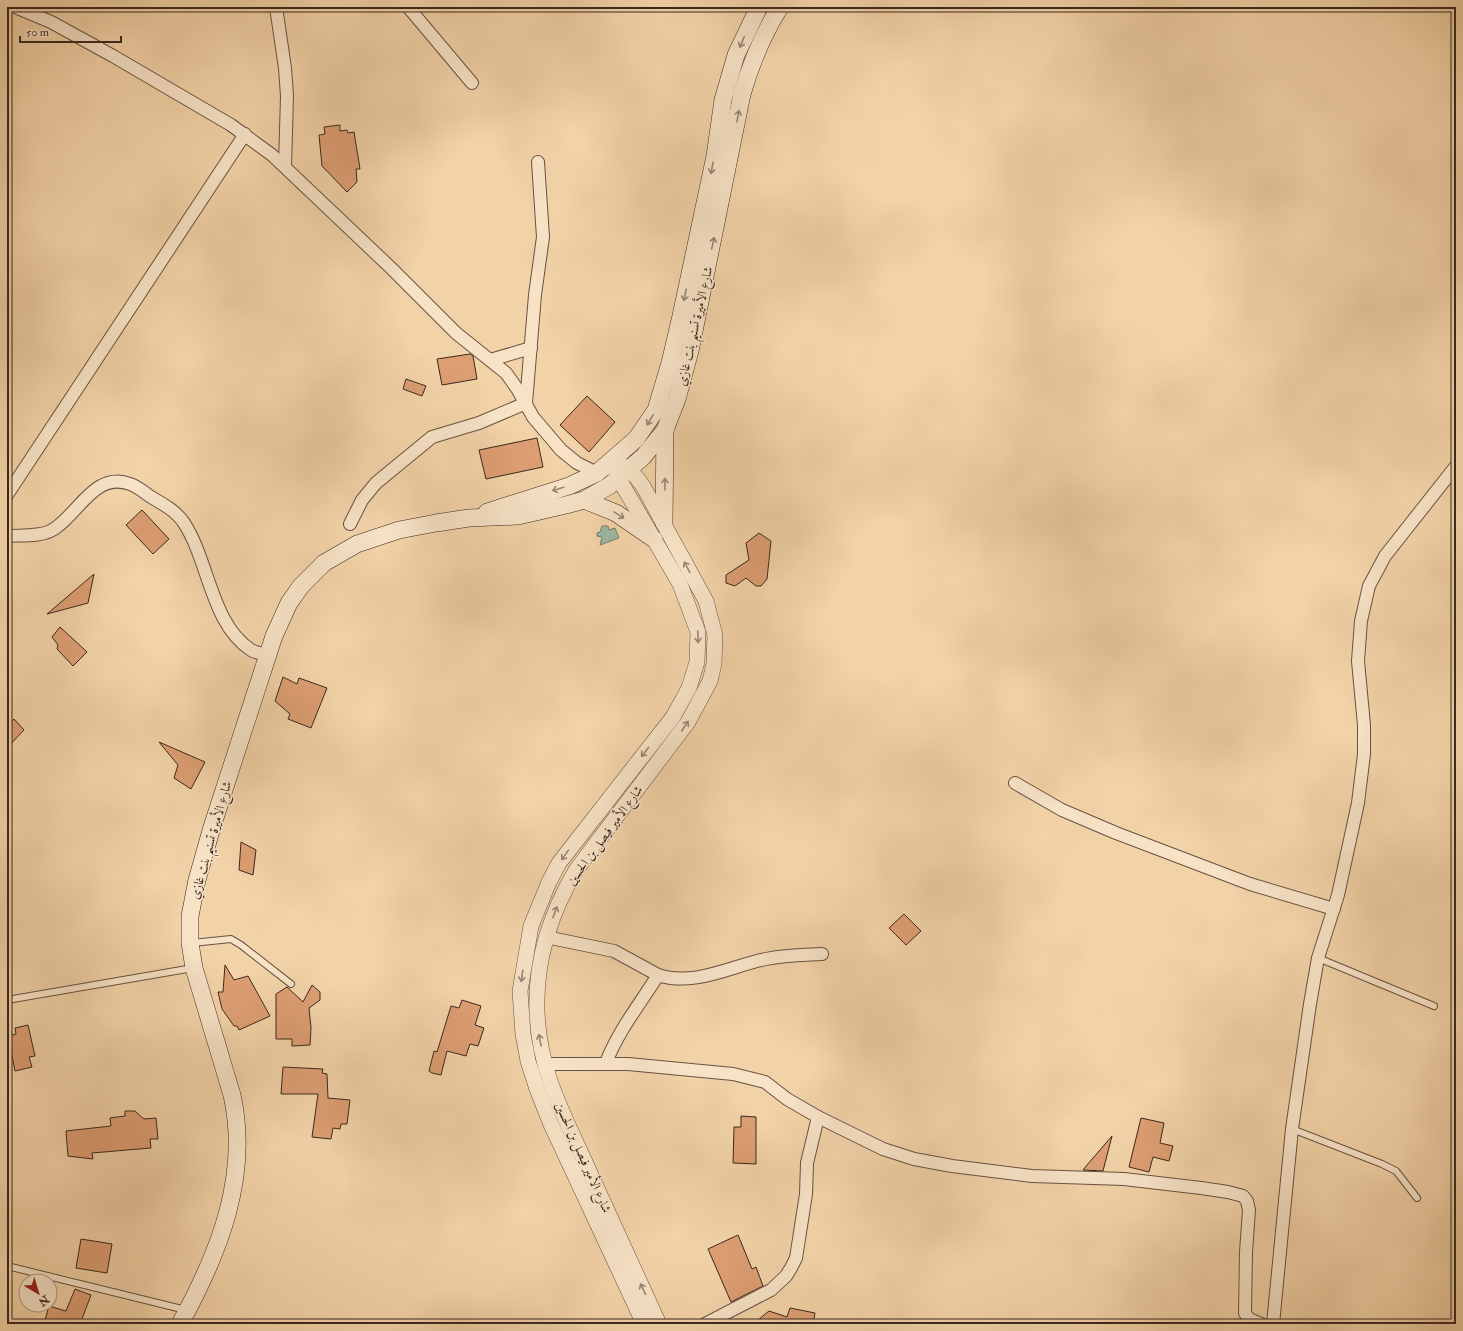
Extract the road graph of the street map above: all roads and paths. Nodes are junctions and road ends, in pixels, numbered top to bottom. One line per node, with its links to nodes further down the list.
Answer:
1 (15, 7): 7 (street)
2 (276, 7): 9 (street)
3 (408, 7): 6 (street)
4 (759, 7): 15 (main road, شارع الأميرة تسنيم بنت غازي, one-way to 15)
5 (780, 7): 13 (main road, شارع الأميرة تسنيم بنت غازي, one-way to 5)
6 (472, 83)
7 (245, 134): 9 (street); 17 (street)
8 (538, 162): 10 (street)
9 (285, 166): 11 (street)
10 (531, 348): 11 (street); 12 (street)
11 (490, 360): 12 (street)
12 (526, 403): 16 (street); 21 (street)
13 (665, 430): 15 (main road, شارع الأميرة تسنيم بنت غازي); 20 (main road, one-way to 13)
14 (1456, 466): 26 (street)
15 (622, 467): 16 (main road, شارع الأميرة تسنيم بنت غازي); 18 (main road, شارع الأميرة تسنيم بنت غازي); 20 (street, شارع الأمير فيصل بن الحسين); 23 (street, شارع الأمير فيصل بن الحسين)
16 (597, 473): 19 (main road, شارع الأميرة تسنيم بنت غازي, one-way to 19)
17 (7, 495)
18 (584, 500): 19 (main road, شارع الأميرة تسنيم بنت غازي); 23 (main road, one-way to 23)
19 (469, 518): 24 (main road, شارع الأميرة تسنيم بنت غازي)
20 (664, 523): 27 (street, شارع الأمير فيصل بن الحسين, one-way to 20)
21 (350, 524)
22 (7, 536): 24 (street)
23 (654, 539): 43 (street, شارع الأمير فيصل بن الحسين, one-way to 43)
24 (268, 656): 28 (main road, شارع الأميرة تسنيم بنت غازي)
25 (1015, 783): 26 (street)
26 (1334, 909): 30 (street)
27 (546, 937): 32 (street); 37 (street, شارع الأمير فيصل بن الحسين, one-way to 27)
28 (190, 943): 31 (main road, شارع الأميرة تسنيم بنت غازي); 33 (lane)
29 (822, 954): 32 (street)
30 (1318, 958): 35 (lane); 39 (street)
31 (194, 968): 34 (lane); 42 (main road, شارع الأميرة تسنيم بنت غازي)
32 (658, 975): 36 (street)
33 (292, 984)
34 (7, 1000)
35 (1434, 1006)
36 (606, 1063): 37 (street); 38 (street)
37 (545, 1064): 44 (street, شارع الأمير فيصل بن الحسين, one-way to 37)
38 (818, 1117): 45 (street); 46 (street)
39 (1292, 1129): 40 (lane); 47 (street)
40 (1416, 1198)
41 (7, 1266): 42 (lane)
42 (184, 1317)
43 (644, 1324)
44 (659, 1324)
45 (705, 1324)
46 (1261, 1324)
47 (1273, 1324)

